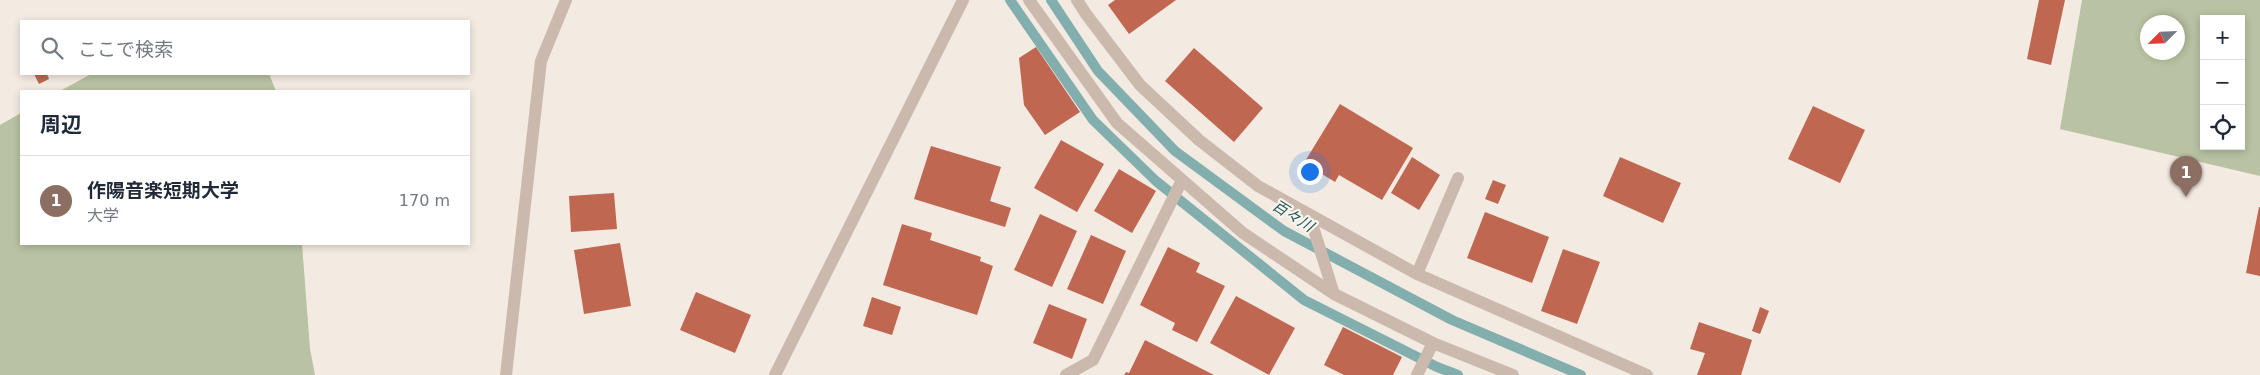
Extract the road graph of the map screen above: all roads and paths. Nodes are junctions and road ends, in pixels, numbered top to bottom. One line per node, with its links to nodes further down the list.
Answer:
1 (566, 0): 12 (street)
2 (962, 0): 13 (street)
3 (1029, 0): 6 (street)
4 (1078, 0): 7 (street)
5 (1458, 178): 8 (street)
6 (1177, 191): 9 (street); 14 (street)
7 (1311, 219): 8 (street); 9 (street)
8 (1417, 274): 16 (street)
9 (1334, 294): 10 (street)
10 (1433, 344): 11 (street); 15 (street)
11 (1422, 366)
12 (506, 375)
13 (775, 375)
14 (1066, 375)
15 (1513, 375)
16 (1647, 375)

